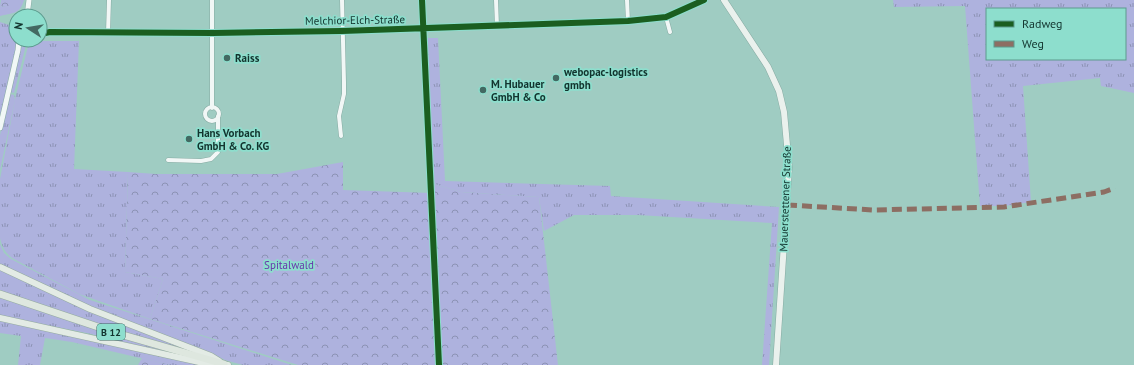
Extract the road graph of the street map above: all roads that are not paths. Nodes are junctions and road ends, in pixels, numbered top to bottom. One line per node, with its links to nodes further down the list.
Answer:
1 (109, 0): 14 (street)
2 (212, 0): 15 (street)
3 (342, 0): 12 (street)
4 (496, 0): 10 (street)
5 (627, 0): 9 (street)
6 (704, 0): 8 (street, Melchior-Elch-Straße)
7 (724, 0): 26 (main road, Mauerstettener Straße)
8 (666, 17): 9 (street, Melchior-Elch-Straße); 13 (street)
9 (628, 21): 10 (street, Melchior-Elch-Straße)
10 (497, 26): 12 (street, Melchior-Elch-Straße)
11 (50, 32): 14 (street, Melchior-Elch-Straße)
12 (342, 32): 15 (street, Melchior-Elch-Straße); 20 (street)
13 (670, 32)
14 (108, 33): 15 (street, Melchior-Elch-Straße)
15 (212, 33): 17 (street)
16 (18, 50): 19 (street)
17 (212, 108): 18 (street); 18 (street)
18 (218, 116): 21 (street)
19 (0, 128)
20 (341, 136)
21 (168, 160)
22 (0, 268): 25 (main road)
23 (0, 294): 25 (highway, B 12)
24 (0, 318): 25 (main road, B 12)
25 (226, 364)
26 (776, 365)

